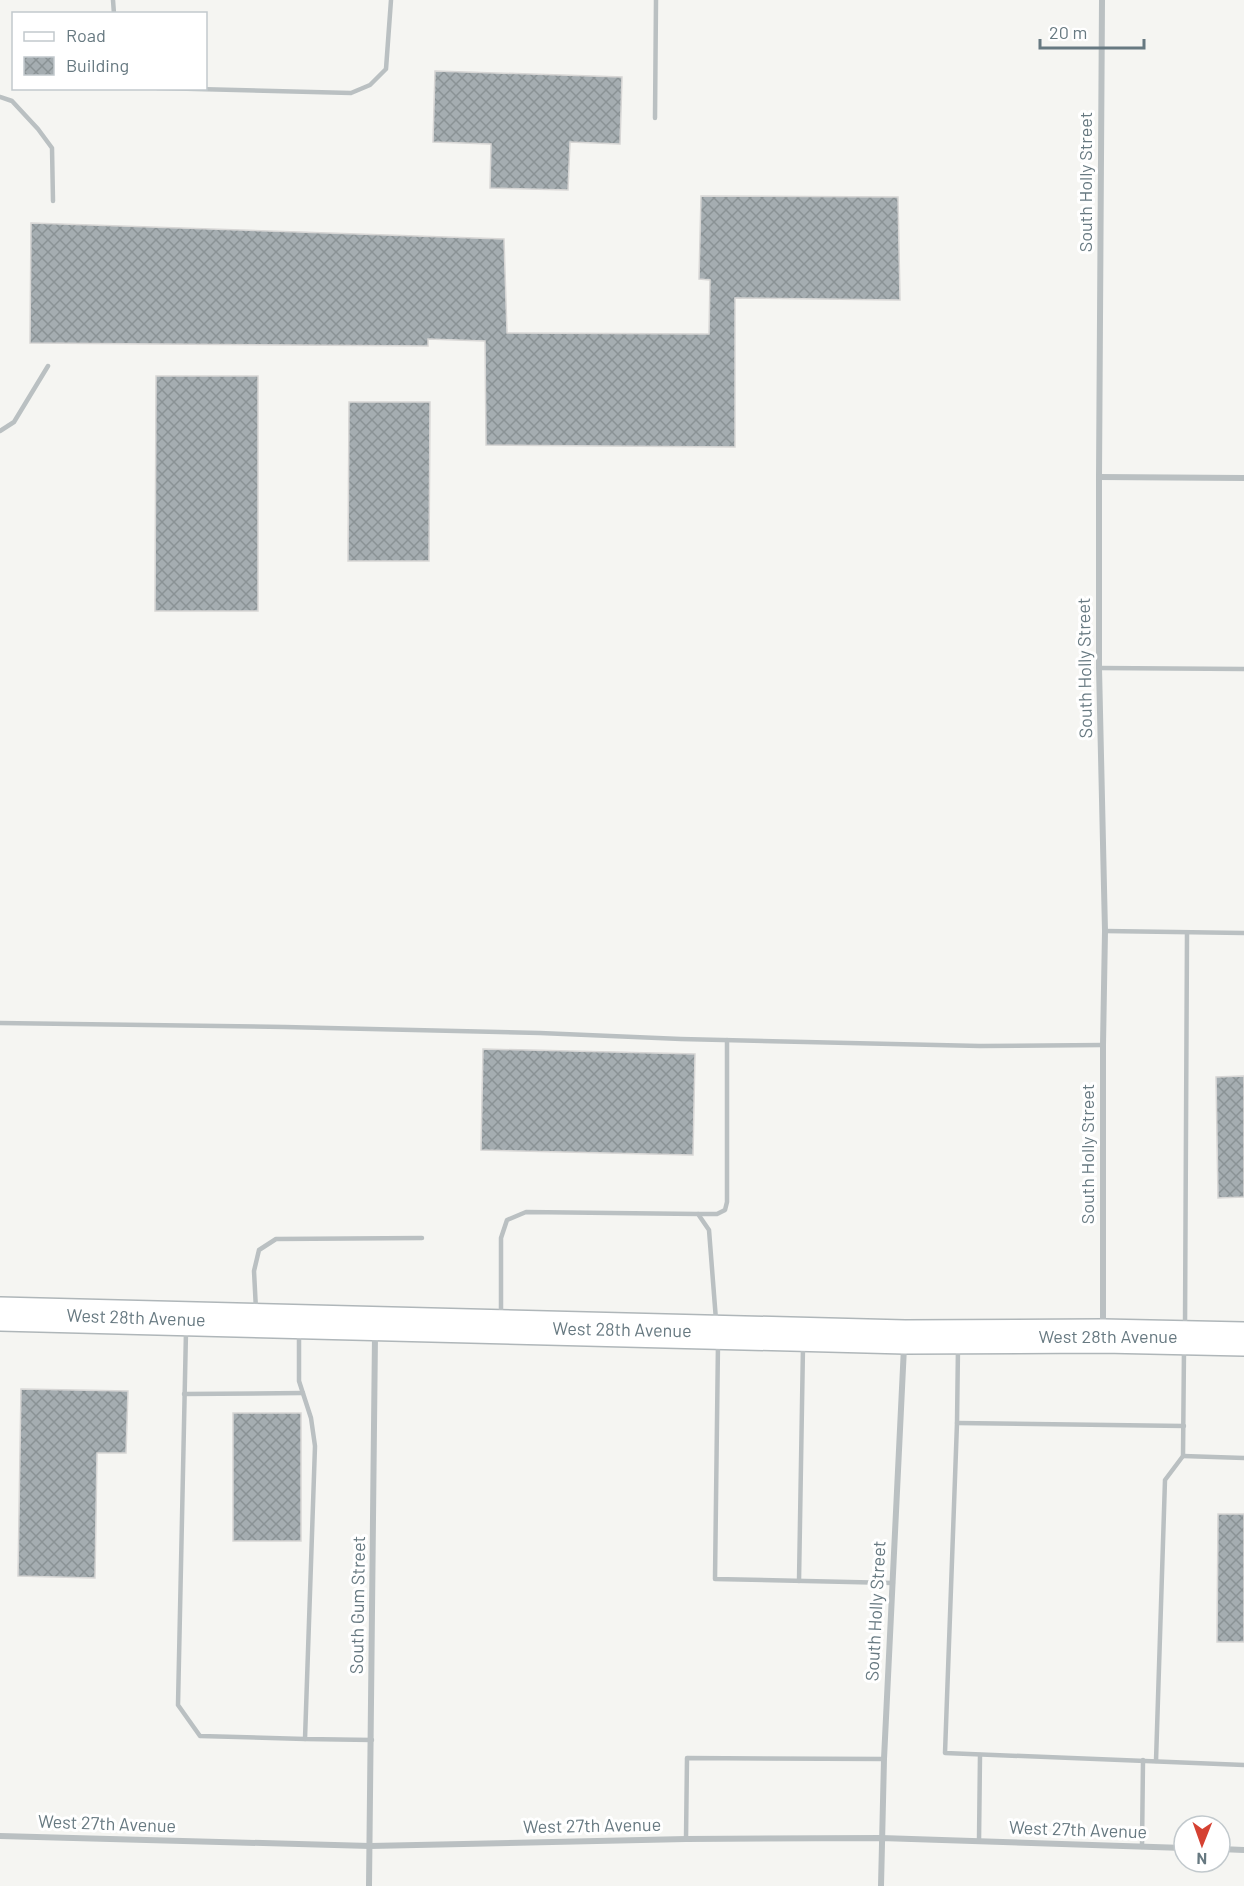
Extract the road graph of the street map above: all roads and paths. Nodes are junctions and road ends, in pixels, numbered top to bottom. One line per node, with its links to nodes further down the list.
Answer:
1 (391, 0): 4 (lane)
2 (656, 0): 6 (lane)
3 (1102, 0): 10 (street, South Holly Street)
4 (207, 89)
5 (0, 97): 7 (lane)
6 (655, 118)
7 (53, 201)
8 (48, 366): 9 (lane)
9 (0, 431)
10 (1099, 477): 11 (street); 12 (street, South Holly Street)
11 (1244, 478)
12 (1100, 668): 13 (lane); 14 (street, South Holly Street)
13 (1244, 669)
14 (1105, 931): 15 (lane); 19 (street, South Holly Street)
15 (1187, 933): 16 (lane); 33 (lane)
16 (1244, 933)
17 (0, 1023): 18 (lane)
18 (727, 1040): 19 (lane); 20 (lane)
19 (1103, 1045): 30 (street, South Holly Street)
20 (698, 1214): 27 (lane); 28 (lane)
21 (422, 1238): 24 (lane)
22 (0, 1314): 23 (main road, West 28th Avenue)
23 (186, 1319): 24 (main road, West 28th Avenue); 36 (lane)
24 (256, 1321): 25 (main road, West 28th Avenue)
25 (299, 1322): 26 (main road, West 28th Avenue); 35 (lane)
26 (375, 1324): 27 (main road, West 28th Avenue); 44 (street, South Gum Street)
27 (502, 1327): 28 (main road, West 28th Avenue)
28 (718, 1333): 29 (main road, West 28th Avenue); 41 (lane)
29 (804, 1335): 31 (main road, West 28th Avenue); 41 (lane)
30 (1102, 1336): 32 (main road, West 28th Avenue); 33 (main road, West 28th Avenue)
31 (905, 1337): 32 (main road, West 28th Avenue); 42 (street, South Holly Street)
32 (958, 1337): 37 (lane)
33 (1185, 1337): 34 (main road, West 28th Avenue); 38 (lane)
34 (1244, 1339)
35 (303, 1393): 36 (lane); 43 (lane)
36 (184, 1394): 43 (lane)
37 (957, 1422): 38 (lane); 45 (lane)
38 (1184, 1426): 39 (lane)
39 (1184, 1456): 40 (lane); 48 (lane)
40 (1244, 1458)
41 (799, 1581): 42 (lane)
42 (893, 1583): 46 (street, South Holly Street)
43 (305, 1739): 44 (lane)
44 (372, 1740): 54 (street, South Gum Street)
45 (980, 1755): 47 (lane); 53 (lane)
46 (884, 1759): 51 (street, South Holly Street); 52 (lane)
47 (1143, 1760): 48 (lane); 55 (lane)
48 (1156, 1761): 49 (lane)
49 (1244, 1765)
50 (0, 1836): 54 (street, West 27th Avenue)
51 (881, 1838): 52 (street, West 27th Avenue); 53 (street, West 27th Avenue); 58 (street, South Holly Street)
52 (686, 1839): 54 (street, West 27th Avenue)
53 (979, 1841): 55 (street, West 27th Avenue)
54 (370, 1846): 57 (street, South Gum Street)
55 (1142, 1846): 56 (street, West 27th Avenue)
56 (1172, 1847)
57 (369, 1886)
58 (880, 1886)

